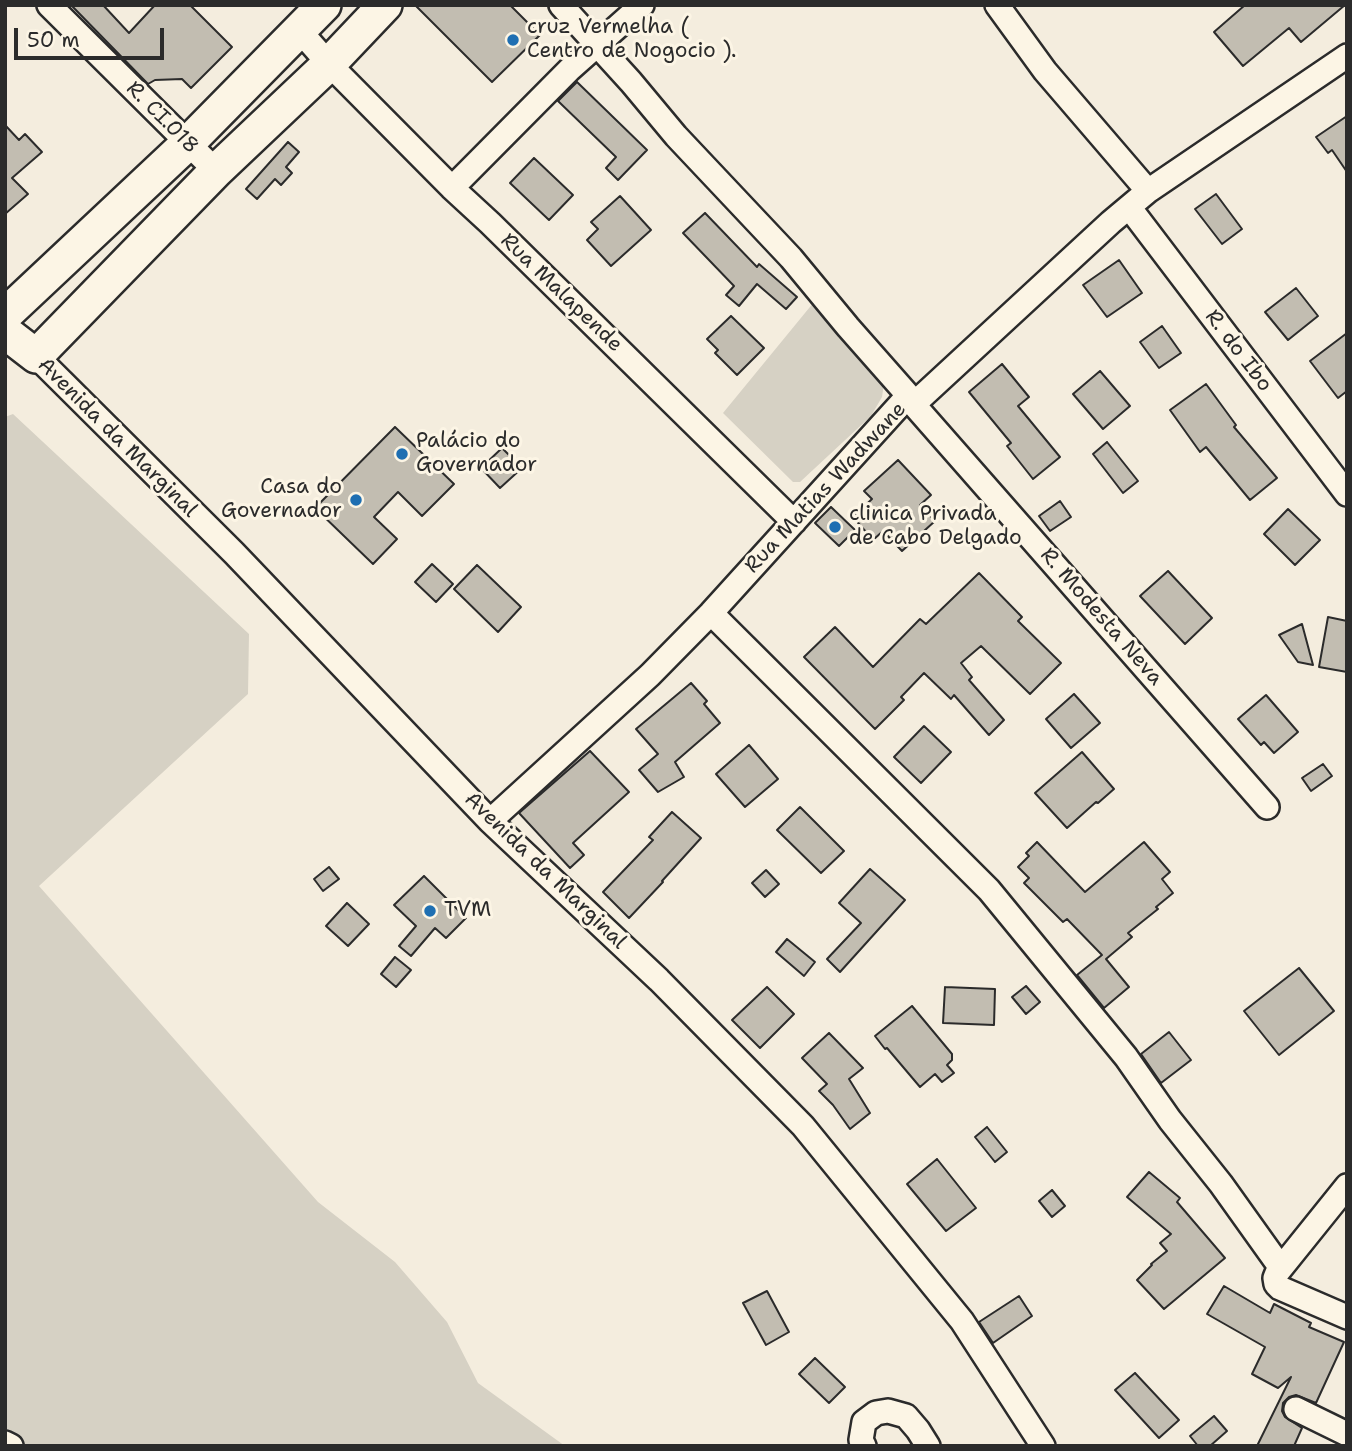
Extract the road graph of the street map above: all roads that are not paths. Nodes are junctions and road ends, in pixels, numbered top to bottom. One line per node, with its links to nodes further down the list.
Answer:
1 (49, 5): 11 (street, R. CI.018)
2 (324, 5): 7 (street)
3 (385, 5): 10 (street)
4 (561, 5): 8 (street, R. Modesta Neva)
5 (642, 5): 8 (street)
6 (997, 5): 14 (street)
7 (299, 30): 10 (street, Rua Malapende); 11 (street)
8 (598, 45): 13 (street); 19 (street, R. Modesta Neva)
9 (1347, 56): 14 (street, Rua Matias Wadwane)
10 (328, 64): 12 (street); 13 (street, Rua Malapende)
11 (188, 143): 12 (street, R. CI.018); 16 (street)
12 (216, 171): 18 (street)
13 (452, 188): 21 (street, Rua Malapende)
14 (1148, 191): 15 (street, Rua Matias Wadwane)
15 (1129, 207): 19 (street, Rua Matias Wadwane); 20 (street, R. do Ibo)
16 (5, 315)
17 (5, 332): 18 (street, Avenida da Marginal)
18 (36, 356): 24 (street, Avenida da Marginal)
19 (911, 400): 21 (street, Rua Matias Wadwane); 23 (street, R. Modesta Neva)
20 (1347, 494)
21 (794, 522): 22 (street, Rua Matias Wadwane)
22 (711, 613): 24 (street, Rua Matias Wadwane); 26 (street)
23 (1267, 807)
24 (490, 821): 34 (street, Avenida da Marginal)
25 (1347, 1186): 26 (street)
26 (1281, 1268): 27 (street)
27 (1347, 1317)
28 (1296, 1409): 29 (street)
29 (1347, 1434)
30 (5, 1443): 31 (street)
31 (11, 1446)
32 (864, 1446): 33 (street)
33 (928, 1446)
34 (1043, 1446)

